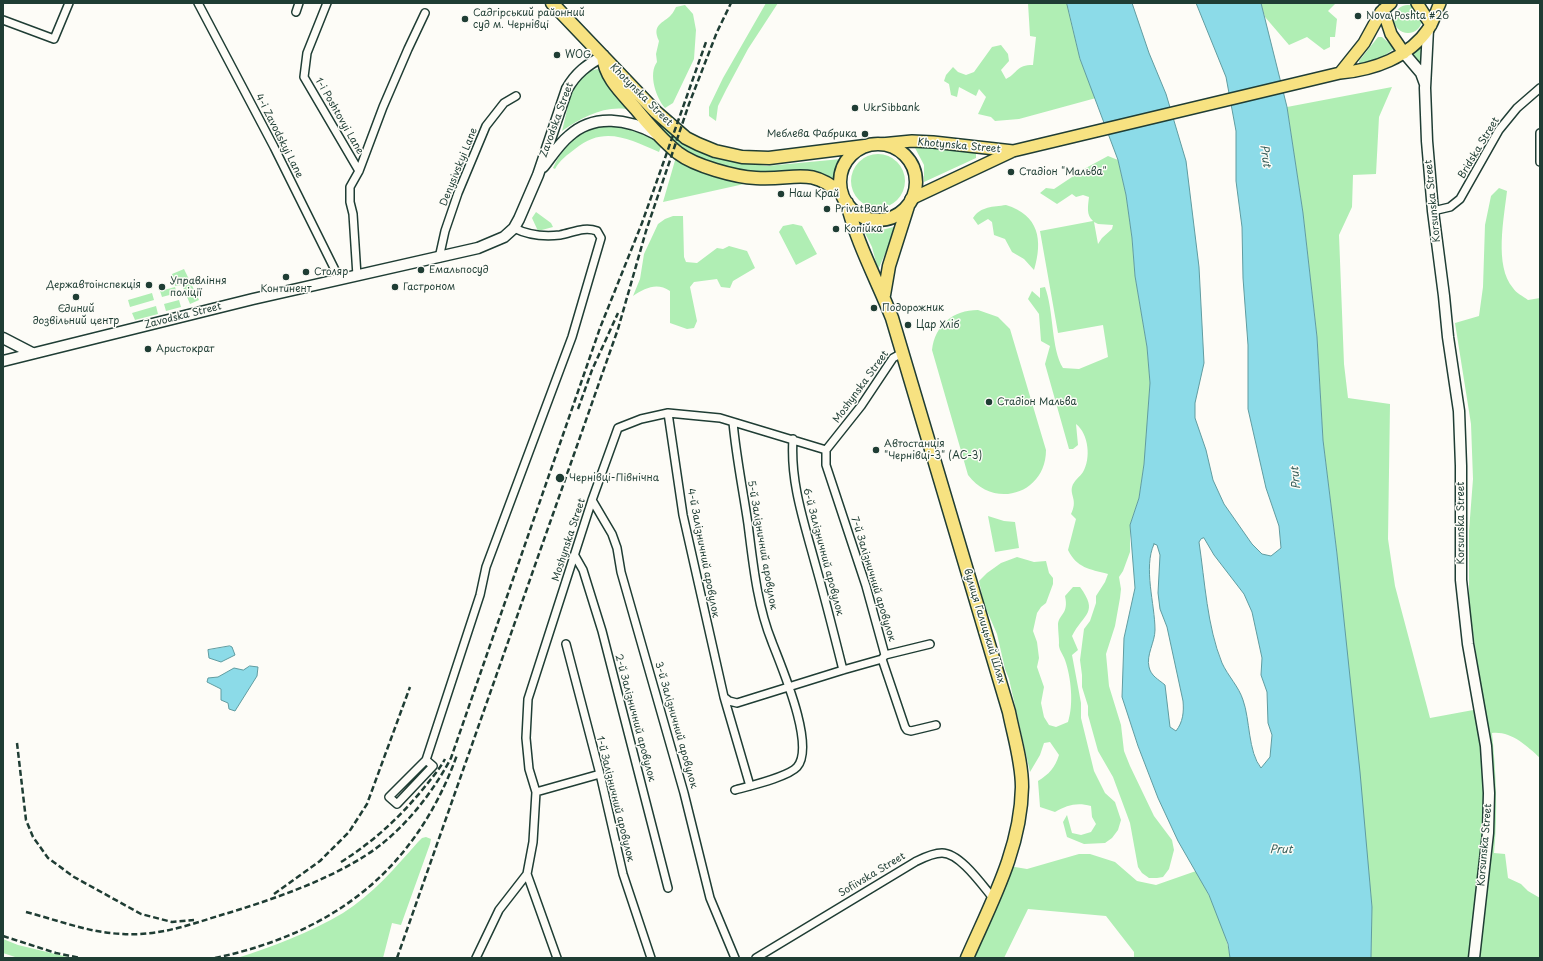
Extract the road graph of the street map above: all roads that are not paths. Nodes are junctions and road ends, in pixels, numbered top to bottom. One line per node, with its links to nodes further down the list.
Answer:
1 (69, 3): 11 (street)
2 (198, 3): 33 (street, 4-i Zavodskyi Lane)
3 (299, 3): 9 (street)
4 (327, 3): 25 (street, 1-i Poshtovyi Lane)
5 (552, 3): 14 (highway, Khotynska Street)
6 (1417, 3): 12 (main road)
7 (1440, 3): 12 (main road)
8 (1387, 7): 13 (main road); 15 (main road)
9 (296, 12)
10 (425, 13): 25 (street)
11 (3, 20)
12 (1430, 27): 13 (main road, Khotynska Street); 16 (main road, Korsunska Street)
13 (1404, 53): 15 (main road, Khotynska Street); 16 (main road, Korsunska Street)
14 (603, 56): 20 (highway, Khotynska Street); 22 (highway, Khotynska Street); 26 (main road, Zavodska Street)
15 (1340, 73): 23 (main road, Khotynska Street)
16 (1425, 88): 29 (main road, Korsunska Street)
17 (1540, 88): 29 (street, Bridska Street)
18 (516, 96): 31 (street, Denysivskyi Lane)
19 (1540, 133): 24 (street)
20 (659, 135): 26 (main road, Zavodska Street); 27 (highway, Zavodska Street)
21 (881, 144): 22 (highway); 23 (main road, Khotynska Street); 28 (highway)
22 (865, 146): 27 (highway)
23 (1013, 151): 28 (main road, Khotynska Street)
24 (1540, 162)
25 (359, 170): 32 (street)
26 (538, 175): 30 (main road, Zavodska Street)
27 (844, 198): 28 (highway); 34 (highway, вулиця Галицький Шлях)
28 (910, 202): 34 (highway, вулиця Галицький Шлях)
29 (1433, 211): 66 (main road, Korsunska Street)
30 (514, 228): 31 (main road, Zavodska Street); 52 (street)
31 (439, 258): 32 (main road, Zavodska Street)
32 (357, 276): 33 (main road, Zavodska Street)
33 (340, 280): 36 (main road, Zavodska Street)
34 (884, 295): 37 (highway, вулиця Галицький Шлях)
35 (3, 338): 36 (main road)
36 (32, 353): 38 (main road, Zavodska Street)
37 (902, 353): 42 (street, Moshynska Street); 59 (highway, вулиця Галицький Шлях)
38 (3, 361)
39 (668, 413): 40 (street, Moshynska Street); 43 (street, Moshynska Street); 50 (street, 4-й Залізничний аровулок)
40 (733, 422): 41 (street, Moshynska Street); 49 (street, 5-й Залізничний аровулок)
41 (793, 439): 42 (street, Moshynska Street); 48 (street, 6-й Залізничний аровулок)
42 (826, 450): 47 (street, 7-й Залізничний аровулок)
43 (592, 500): 44 (street, Moshynska Street); 63 (street, 3-й Залізничний аровулок)
44 (575, 556): 56 (street, Moshynska Street); 58 (street, 2-й Залізничний аровулок)
45 (566, 644): 53 (street, 1-й Залізничний аровулок)
46 (930, 644): 47 (street)
47 (884, 657): 48 (street); 51 (street, 7-й Залізничний аровулок)
48 (843, 670): 49 (street)
49 (789, 687): 50 (street); 54 (street, 5-й Залізничний аровулок)
50 (724, 697): 54 (street, 4-й Залізничний аровулок)
51 (936, 725)
52 (426, 760): 52 (street)
53 (600, 774): 56 (street); 62 (street, 1-й Залізничний аровулок)
54 (750, 786): 55 (street, 5-й Залізничний аровулок)
55 (735, 790)
56 (536, 792): 57 (street, Moshynska Street)
57 (527, 874): 60 (street); 61 (street)
58 (668, 888)
59 (993, 898): 64 (street, Sofiivska Street); 65 (highway, вулиця Галицький Шлях)
60 (476, 958)
61 (557, 958)
62 (650, 958)
63 (735, 958)
64 (756, 958)
65 (967, 958)
66 (1474, 958)

